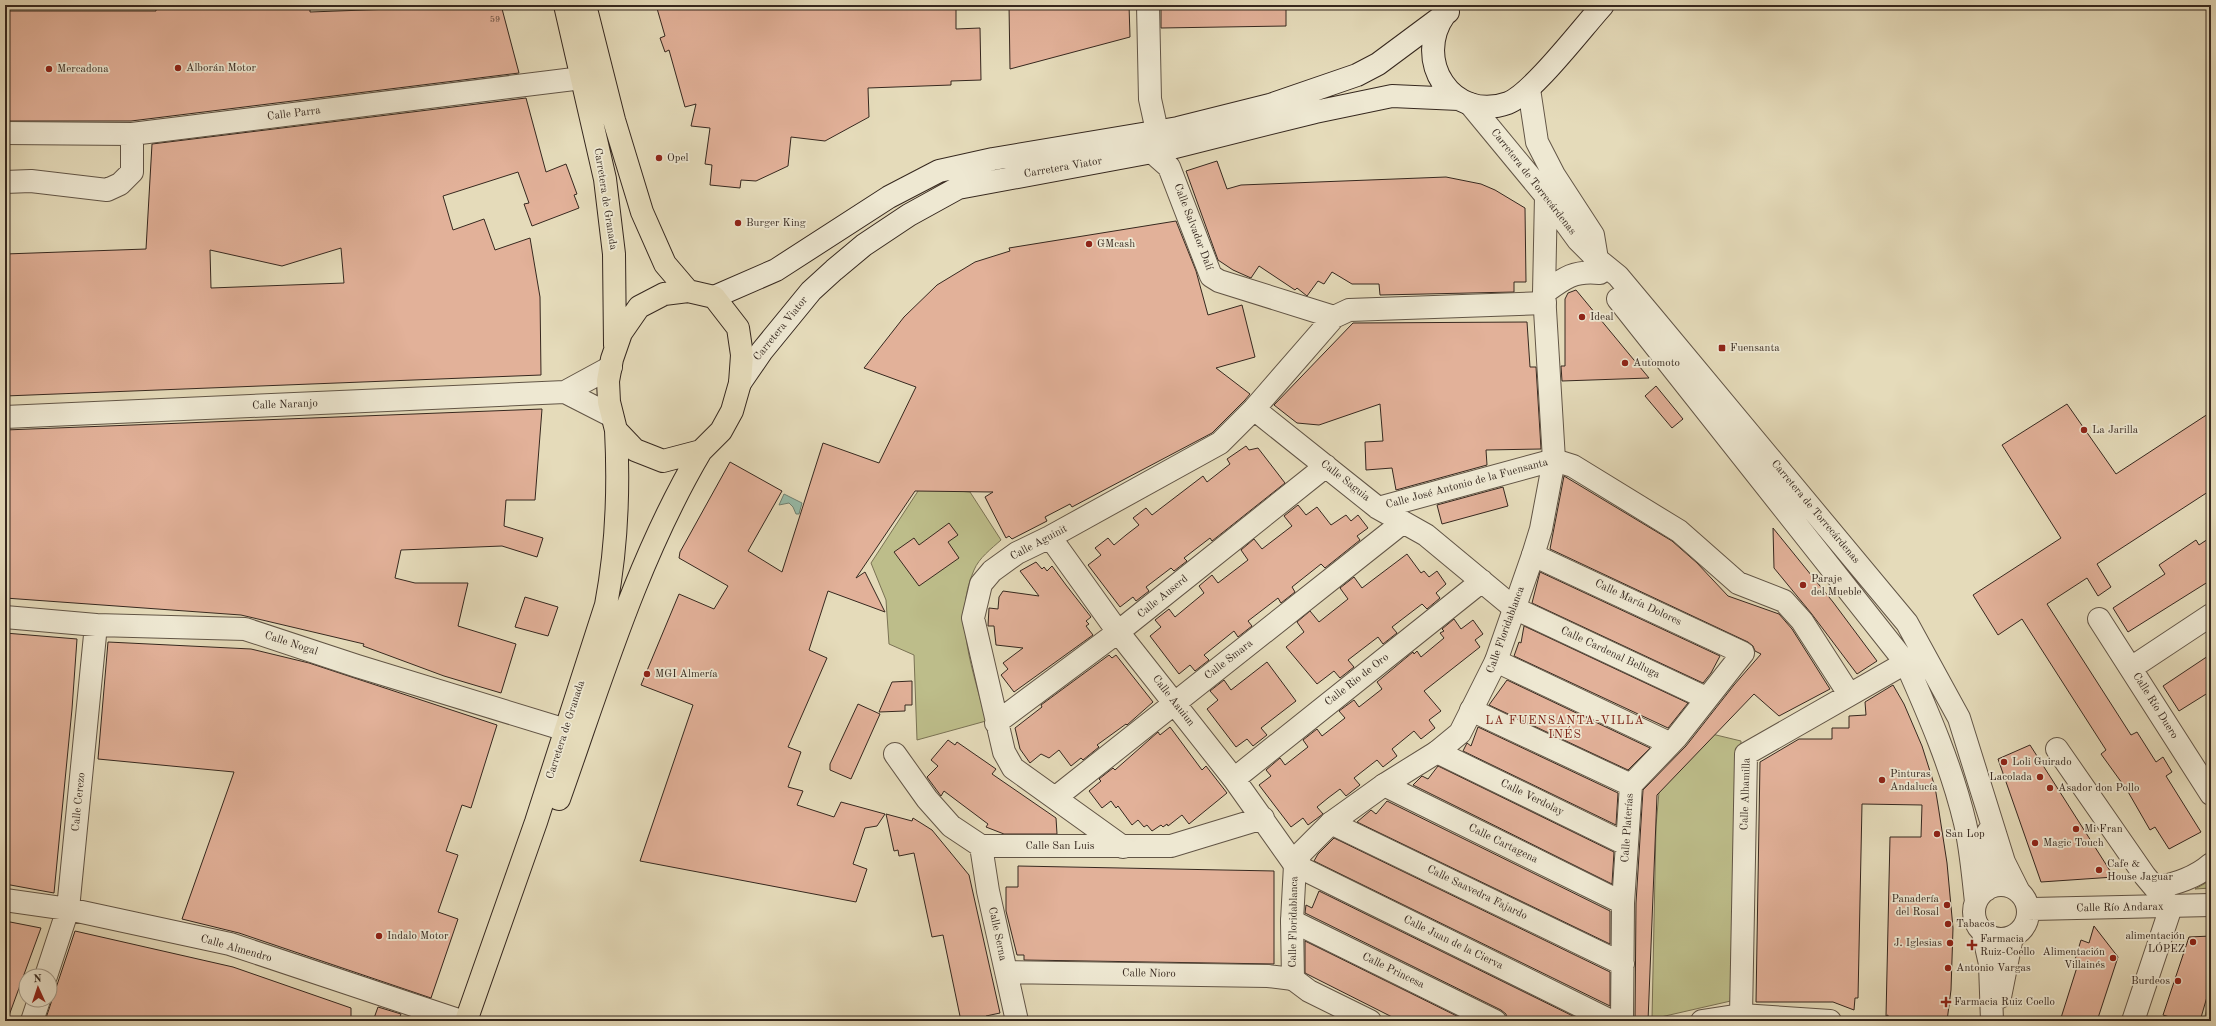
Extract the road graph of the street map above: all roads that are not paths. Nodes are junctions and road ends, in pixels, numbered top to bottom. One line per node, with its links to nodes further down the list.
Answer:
1 (565, 5): 6 (highway, Carretera de Granada)
2 (585, 5): 16 (highway)
3 (1148, 5): 9 (street)
4 (1603, 5): 7 (street, Carretera Viator)
5 (1450, 8): 8 (street, Carretera de Torrecárdenas); 9 (street, Carretera Viator)
6 (582, 78): 11 (street, Calle Parra); 20 (highway, Carretera de Granada)
7 (1529, 89): 8 (street, Carretera Viator); 15 (street, Carretera de Torrecárdenas)
8 (1465, 101): 12 (street, Carretera Viator); 14 (street, Carretera de Torrecárdenas)
9 (1157, 131): 17 (street, Carretera Viator)
10 (5, 133): 11 (street, Calle Parra)
11 (132, 134): 13 (street)
12 (1152, 152): 19 (street, Calle Salvador Dalí); 21 (street, Carretera Viator)
13 (5, 182)
14 (1546, 196): 15 (street, Carretera de Torrecárdenas); 18 (street, Calle Floridablanca)
15 (1598, 266): 18 (street); 29 (street, Carretera de Torrecárdenas); 31 (street)
16 (688, 291): 17 (highway); 20 (highway)
17 (714, 297): 21 (highway)
18 (1544, 298): 19 (street); 27 (street, Calle Floridablanca)
19 (1334, 317): 23 (street)
20 (613, 358): 22 (street, Calle Naranjo); 25 (highway, Carretera de Granada)
21 (740, 383): 26 (highway)
22 (565, 392): 24 (street, Calle Naranjo); 25 (street, Calle Naranjo)
23 (1254, 409): 28 (street, Calle Saguia); 33 (street, Calle Aguinit)
24 (5, 417)
25 (614, 423): 26 (highway); 51 (highway, Carretera de Granada)
26 (701, 451): 89 (highway, Carretera de Granada)
27 (1554, 460): 30 (street, Calle José Antonio de la Fuensanta); 34 (street, Calle Floridablanca); 46 (street, Calle José Antonio de la Fuensanta)
28 (1326, 466): 30 (street, Calle Saguia); 41 (street, Calle Auserd)
29 (1799, 492): 31 (street); 43 (street, Carretera de Torrecárdenas)
30 (1378, 508): 32 (street, Calle Saguia)
31 (1783, 508): 43 (street)
32 (1402, 523): 35 (street, Calle Saguia); 48 (street, Calle Smara)
33 (1050, 537): 41 (street, Calle Aauiun); 50 (street, Calle Aguinit)
34 (1533, 555): 36 (street, Calle Floridablanca); 42 (street, Calle María Dolores)
35 (1482, 581): 36 (street, Calle Saguia); 56 (street, Calle Rio de Oro)
36 (1514, 608): 44 (street, Calle Floridablanca); 47 (street, Calle Cardenal Belluga)
37 (2211, 615): 45 (street)
38 (5, 617): 40 (street, Calle Nogal)
39 (2099, 619): 45 (street, Calle Río Duero)
40 (96, 625): 51 (street, Calle Nogal); 76 (street, Calle Cerezo)
41 (1118, 632): 48 (street, Calle Aauiun); 50 (street, Calle Auserd)
42 (1743, 653): 47 (street, Calle Platerías)
43 (1915, 657): 46 (street, Calle Alhamilla); 60 (street, Carretera de Torrecárdenas); 70 (street)
44 (1496, 661): 49 (street, Calle Floridablanca); 52 (street)
45 (2131, 668): 59 (street, Calle Río Duero)
46 (1849, 694): 85 (street, Calle Alhamilla)
47 (1706, 698): 52 (street, Calle Platerías)
48 (1175, 703): 56 (street, Calle Aauiun); 61 (street, Calle Smara)
49 (1471, 710): 54 (street, Calle Floridablanca); 58 (street)
50 (996, 723): 61 (street, Calle Aguinit)
51 (566, 730): 88 (highway, Carretera de Granada)
52 (1669, 743): 58 (street, Calle Platerías)
53 (2057, 749): 69 (street)
54 (1437, 752): 57 (street, Calle Floridablanca); 64 (street, Calle Verdolay)
55 (894, 754): 65 (street)
56 (1234, 779): 62 (street, Calle Aauiun)
57 (1384, 785): 63 (street, Calle Floridablanca); 73 (street, Calle Cartagena)
58 (1631, 785): 64 (street, Calle Platerías)
59 (2211, 794)
60 (1984, 795): 70 (street, Carretera de Torrecárdenas); 72 (street, Carretera de Torrecárdenas)
61 (1055, 798): 66 (street, Calle Aguinit)
62 (1262, 818): 66 (street, Calle San Luis); 68 (street, Calle Aauiun)
63 (1331, 823): 68 (street, Calle Floridablanca); 80 (street, Calle Saavedra Fajardo)
64 (1626, 844): 73 (street, Calle Platerías)
65 (981, 846): 66 (street, Calle San Luis); 82 (street, Calle Serna)
66 (1123, 847)
67 (2211, 864): 69 (street)
68 (1295, 865): 77 (street, Calle Floridablanca); 93 (street, Calle Juan de la Cierva)
69 (2156, 888): 75 (street)
70 (1981, 896): 72 (street); 78 (street)
71 (5, 900): 76 (street, Calle Almendro)
72 (2024, 901): 75 (street, Calle Río Andarax); 79 (street)
73 (1623, 903): 80 (street, Calle Platerías)
74 (2211, 905): 75 (street, Calle Río Andarax)
75 (2171, 907): 98 (street)
76 (68, 909): 81 (street, Calle Cerezo); 87 (street, Calle Almendro)
77 (1292, 921): 83 (street, Calle Floridablanca); 92 (street, Calle Princesa)
78 (1983, 933): 79 (street); 97 (street)
79 (2012, 937): 97 (street)
80 (1623, 964): 94 (street, Calle Platerías)
81 (49, 968)
82 (1006, 972): 83 (street, Calle Nioro); 90 (street, Calle Serna)
83 (1293, 979): 91 (street)
84 (36, 1008): 86 (street)
85 (1741, 1015): 95 (street); 96 (street)
86 (32, 1021)
87 (461, 1021)
88 (466, 1021)
89 (482, 1021)
90 (1017, 1021)
91 (1370, 1021)
92 (1495, 1021)
93 (1611, 1021)
94 (1622, 1021)
95 (1702, 1021)
96 (1830, 1021)
97 (1994, 1021)
98 (2133, 1021)

